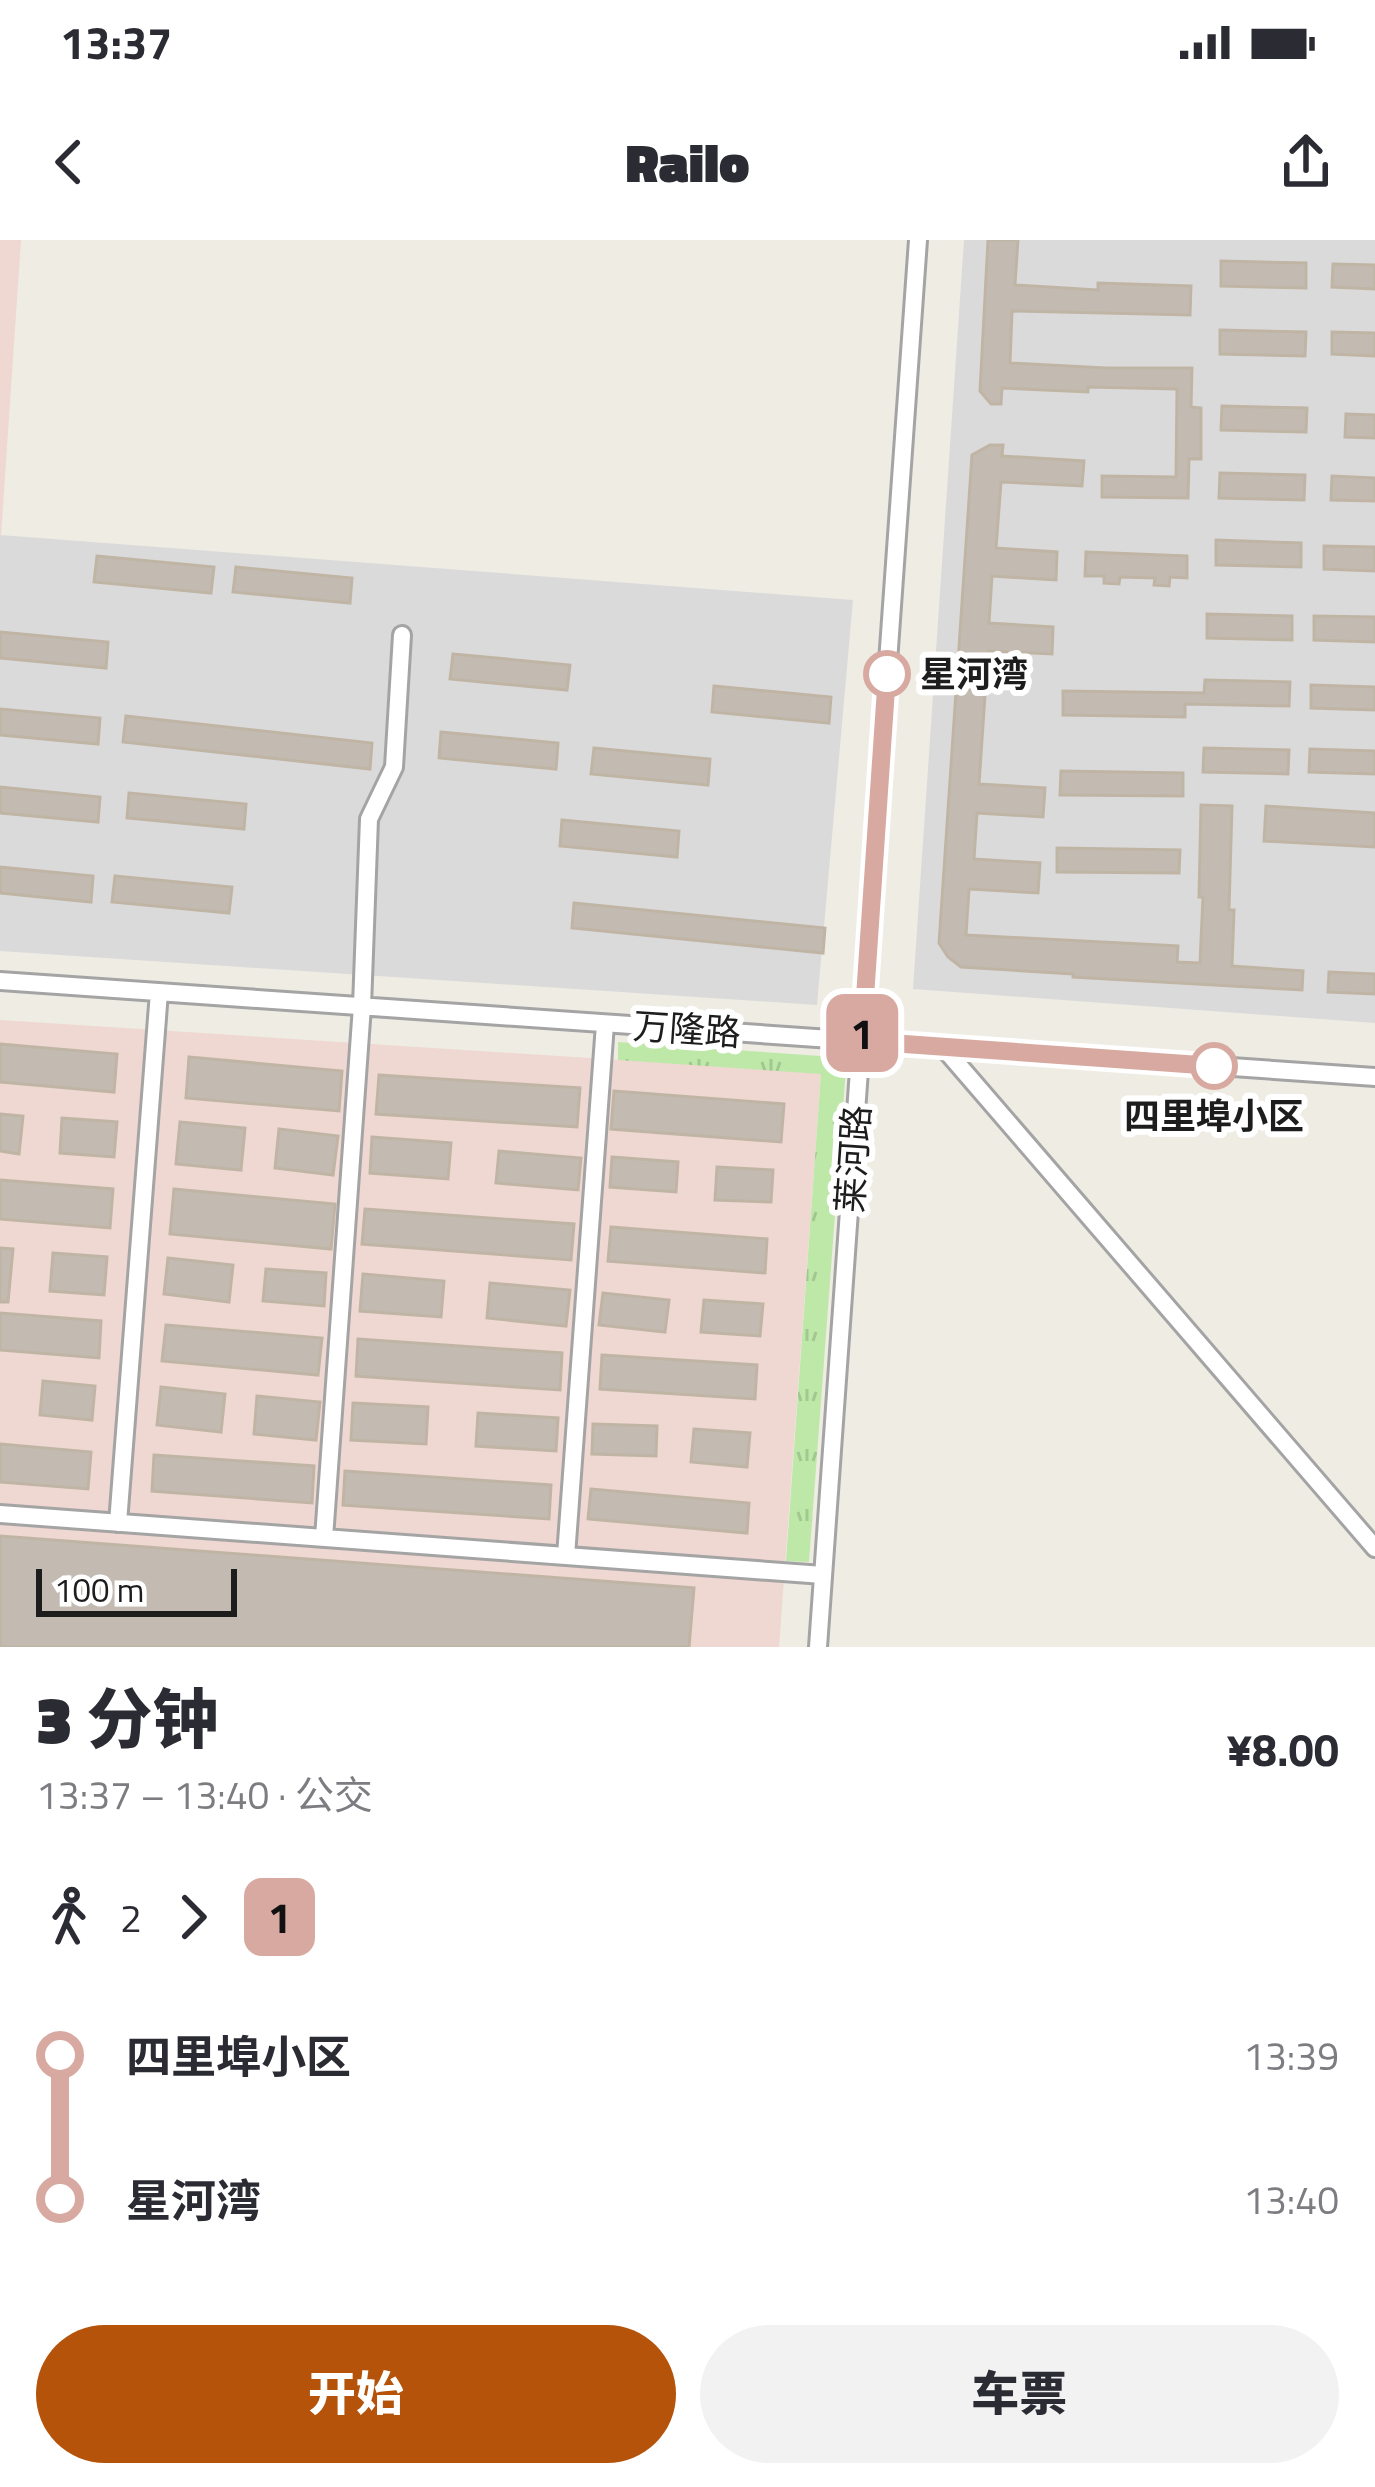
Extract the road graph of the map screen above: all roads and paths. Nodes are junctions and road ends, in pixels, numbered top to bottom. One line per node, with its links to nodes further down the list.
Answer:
1 (917, 240): 7 (street, 莱河路)
2 (402, 635): 5 (street)
3 (0, 981): 4 (street, 万隆路)
4 (159, 992): 5 (street, 万隆路); 11 (street)
5 (362, 1006): 6 (street, 万隆路); 12 (street)
6 (605, 1024): 7 (street, 万隆路); 14 (street)
7 (862, 1041): 8 (street, 万隆路); 15 (street, 莱河路)
8 (943, 1047): 9 (street, 万隆路); 13 (street)
9 (1375, 1077)
10 (0, 1514): 11 (street)
11 (118, 1523): 12 (street)
12 (324, 1538): 14 (street)
13 (1375, 1548)
14 (566, 1556): 15 (street)
15 (823, 1575): 16 (street, 莱河路)
16 (818, 1647)

